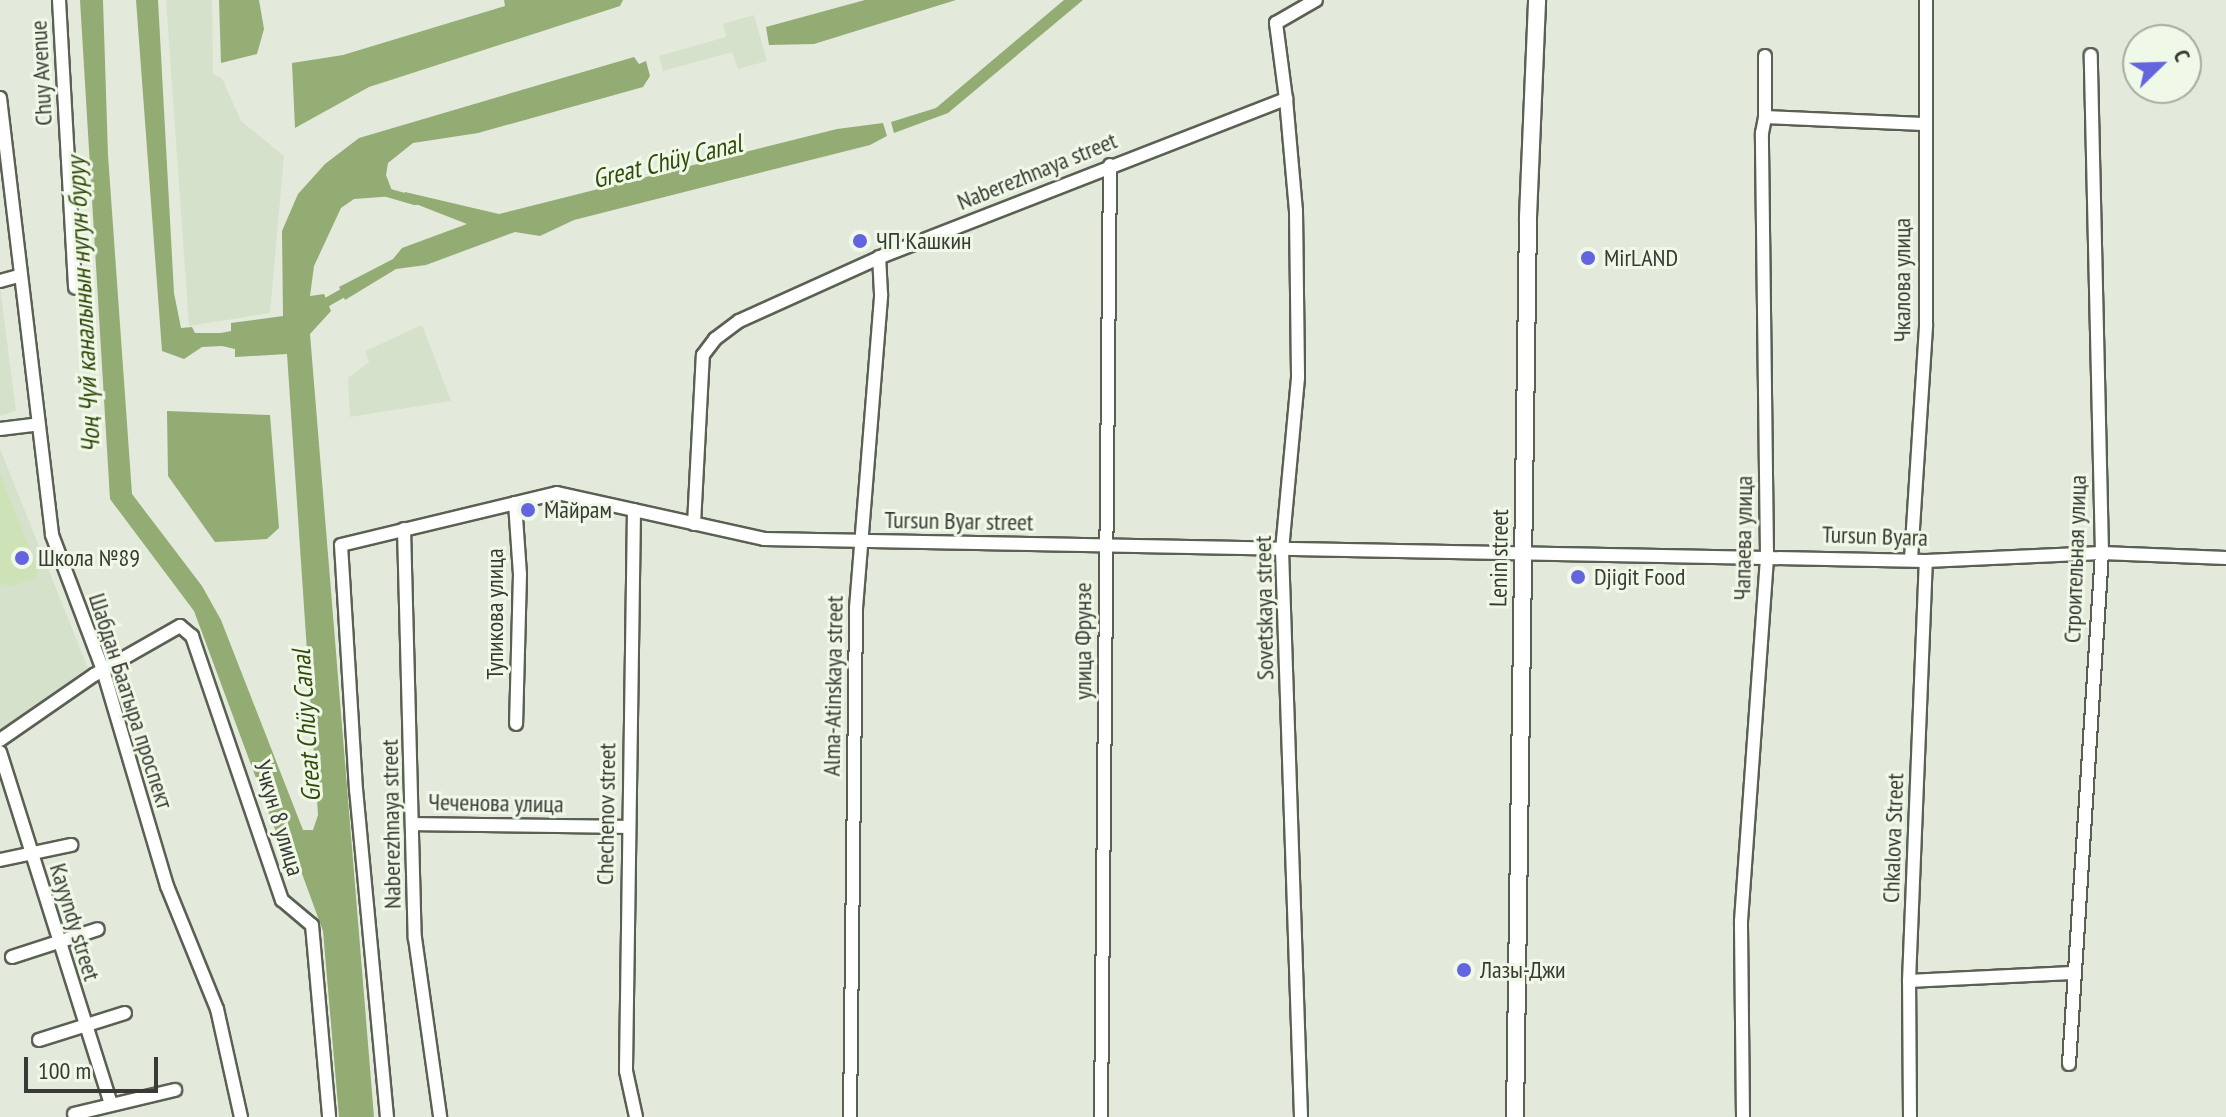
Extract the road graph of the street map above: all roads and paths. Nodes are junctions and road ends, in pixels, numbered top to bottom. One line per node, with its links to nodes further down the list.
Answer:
1 (59, 0): 15 (street, Chuy Avenue)
2 (1316, 0): 8 (street)
3 (1537, 0): 25 (main road, Lenin street)
4 (1926, 0): 10 (street, Чкалова улица)
5 (2091, 55): 26 (street, Строительная улица)
6 (1765, 56): 9 (street, Чапаева улица)
7 (0, 98): 13 (street, Шабдан Баатыра проспект)
8 (1286, 99): 11 (street, Naberezhnaya street); 24 (street, Sovetskaya street)
9 (1765, 117): 10 (street); 27 (street, Чапаева улица)
10 (1923, 124): 29 (street, Чкалова улица)
11 (1110, 165): 12 (street, Naberezhnaya street); 23 (street, улица Фрунзе)
12 (879, 257): 20 (street, Naberezhnaya street); 22 (street, Alma-Atinskaya street)
13 (19, 276): 14 (street); 16 (street, Шабдан Баатыра проспект)
14 (0, 281)
15 (75, 288)
16 (35, 425): 17 (street); 31 (street, Шабдан Баатыра проспект)
17 (0, 429)
18 (515, 503): 19 (street, Tursun Byar street); 21 (street, Tursun Byar street); 32 (street, Тупикова улица)
19 (634, 510): 20 (street, Tursun Byar street); 36 (street, Chechenov street)
20 (694, 524): 22 (street, Tursun Byar street)
21 (404, 529): 35 (street, Naberezhnaya street); 54 (street, Tursun Byar street)
22 (859, 542): 23 (street, Tursun Byar street); 57 (street, Alma-Atinskaya street)
23 (1106, 548): 24 (street, Tursun Byar street); 58 (street, улица Фрунзе)
24 (1282, 550): 25 (street, Tursun Byar street); 59 (street, Sovetskaya street)
25 (1523, 551): 27 (street, Tursun Byara); 60 (main road, Lenin street)
26 (2102, 553): 28 (street, Tursun Byara); 30 (street, Tursun Byara); 43 (street, Строительная улица)
27 (1767, 555): 29 (street, Tursun Byara); 61 (street, Чапаева улица)
28 (2226, 558)
29 (1911, 559): 30 (street, Tursun Byara)
30 (1926, 561): 44 (street, Chkalova Street)
31 (103, 670): 33 (street); 52 (street, Шабдан Баатыра проспект); 53 (street, Учкун 8 улица)
32 (516, 724)
33 (0, 740)
34 (0, 752): 38 (street, Kayyndy street)
35 (413, 824): 36 (street, Чеченова улица); 55 (street, Naberezhnaya street)
36 (627, 827): 56 (street, Chechenov street)
37 (71, 845): 38 (street)
38 (31, 854): 39 (street); 41 (street, Kayyndy street)
39 (0, 860)
40 (98, 929): 41 (street)
41 (58, 942): 42 (street); 46 (street, Kayyndy street)
42 (12, 957)
43 (2071, 973): 44 (street); 48 (street, Строительная улица)
44 (1909, 981): 62 (street, Chkalova Street)
45 (125, 1013): 46 (street)
46 (84, 1026): 47 (street); 50 (street, Kayyndy street)
47 (39, 1040)
48 (2069, 1064)
49 (175, 1090): 50 (street)
50 (111, 1104): 51 (street)
51 (74, 1114)
52 (241, 1117)
53 (329, 1117)
54 (387, 1117)
55 (440, 1117)
56 (636, 1117)
57 (850, 1117)
58 (1101, 1117)
59 (1301, 1117)
60 (1515, 1117)
61 (1743, 1117)
62 (1910, 1117)

